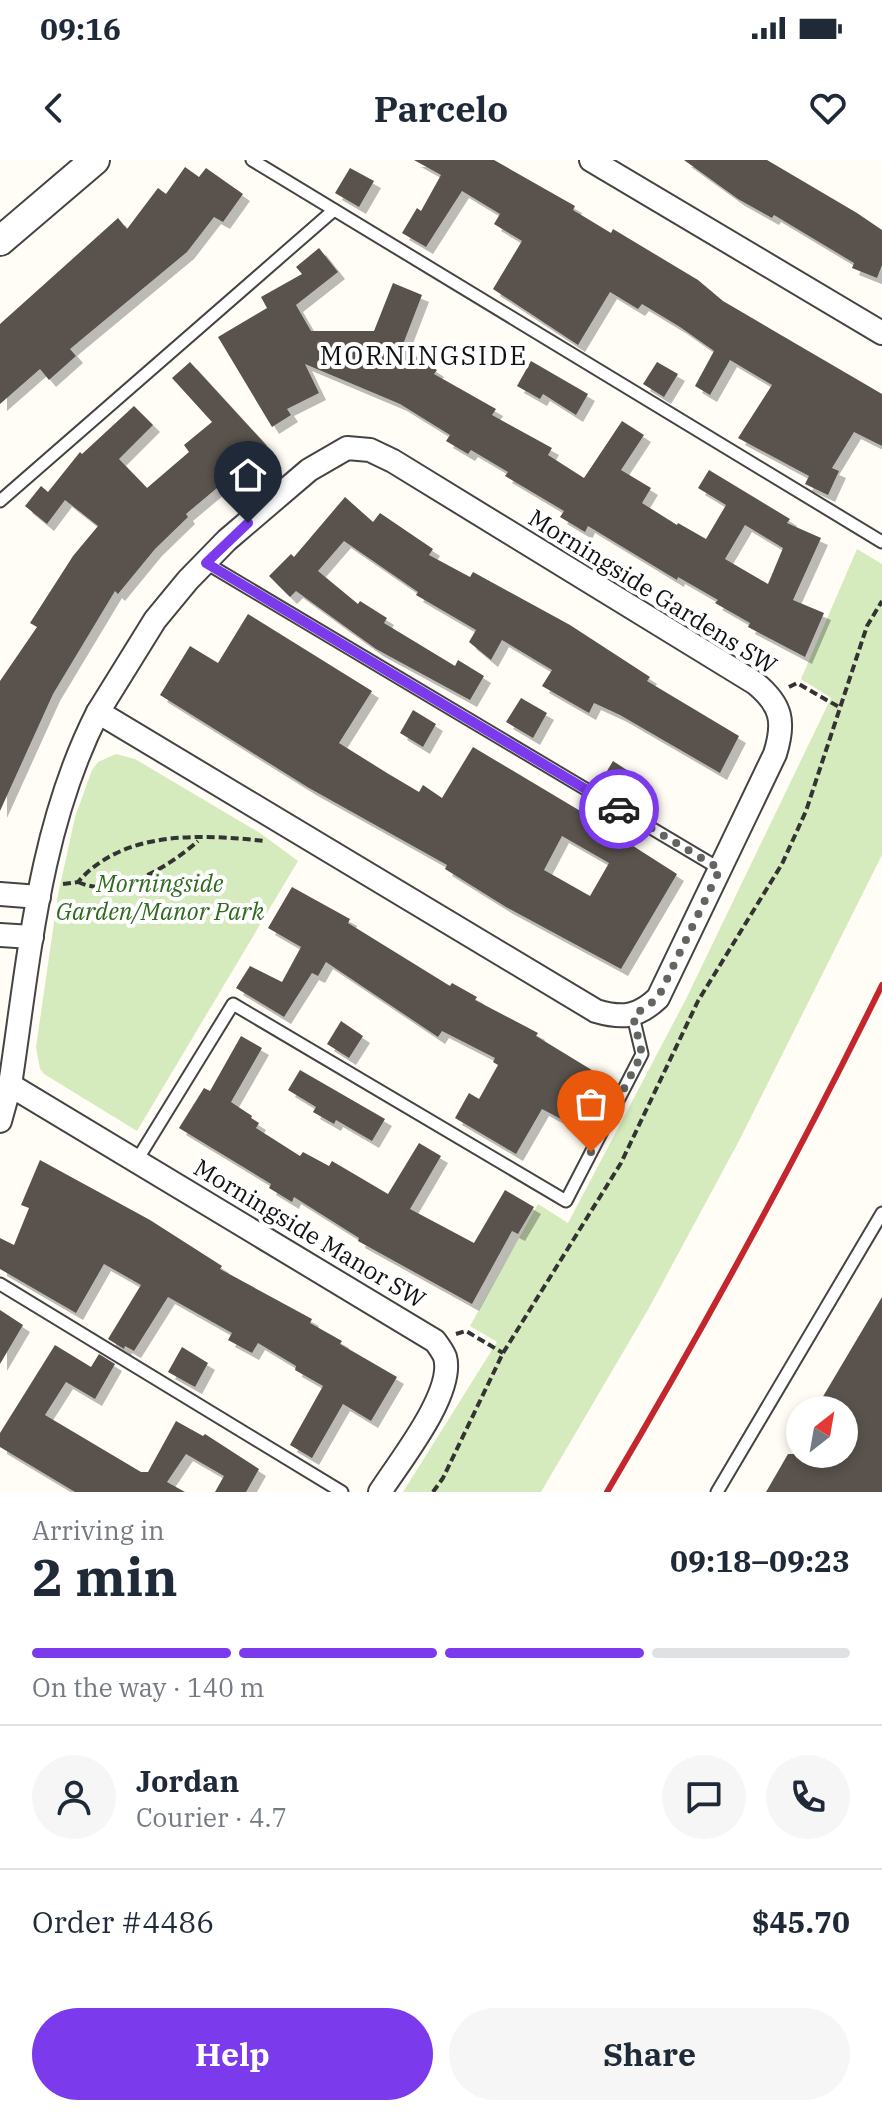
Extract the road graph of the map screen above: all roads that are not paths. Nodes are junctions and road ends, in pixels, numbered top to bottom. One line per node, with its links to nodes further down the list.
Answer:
1 (95, 160): 5 (street)
2 (252, 160): 4 (lane)
3 (591, 160): 6 (street)
4 (334, 210): 7 (lane); 8 (lane)
5 (0, 241)
6 (882, 333)
7 (0, 501)
8 (882, 542)
9 (206, 563): 10 (street, Morningside Gardens SW); 11 (lane); 11 (street, Morningside Gardens SW)
10 (98, 712): 12 (street, Morningside Gardens SW); 16 (street)
11 (720, 869): 16 (street, Morningside Gardens SW)
12 (40, 892): 13 (street); 15 (street)
13 (0, 894)
14 (0, 935): 15 (street)
15 (32, 937): 17 (street)
16 (633, 1016): 19 (lane)
17 (10, 1085): 18 (street); 19 (street, Morningside Manor SW)
18 (0, 1121)
19 (137, 1160): 23 (street, Morningside Manor SW)
20 (882, 1213): 24 (lane)
21 (0, 1284): 22 (lane)
22 (342, 1492)
23 (380, 1492)
24 (717, 1492)

